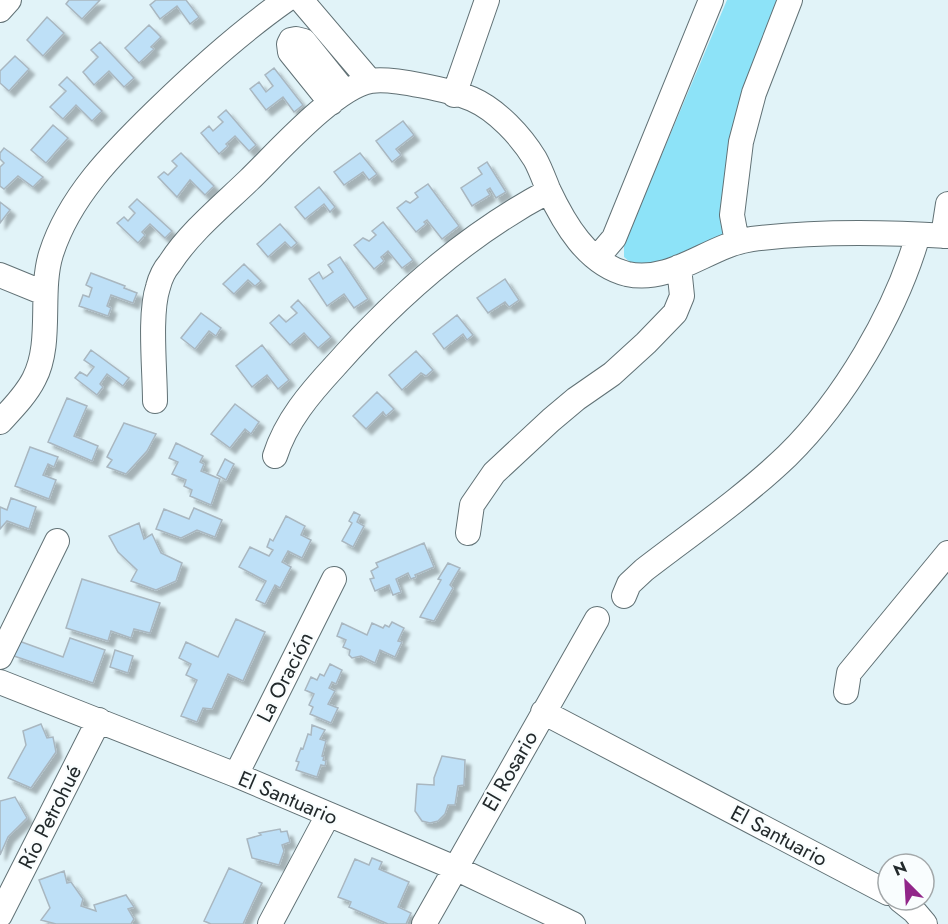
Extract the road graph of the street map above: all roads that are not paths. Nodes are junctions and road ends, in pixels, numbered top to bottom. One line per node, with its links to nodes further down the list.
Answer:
1 (9, 0): 7 (street)
2 (301, 0): 8 (street)
3 (487, 0): 9 (street)
4 (711, 0): 16 (street)
5 (790, 0): 15 (street)
6 (278, 6): 10 (street); 19 (street)
7 (0, 10)
8 (370, 81): 9 (street); 10 (street)
9 (454, 95): 11 (street)
10 (338, 98): 20 (street)
11 (549, 191): 16 (street); 22 (street)
12 (948, 204): 14 (street)
13 (918, 235): 14 (street); 15 (street); 27 (street)
14 (946, 236)
15 (737, 242): 17 (street)
16 (597, 258): 17 (street)
17 (679, 267): 23 (street)
18 (0, 275): 19 (street)
19 (44, 293): 21 (street)
20 (155, 401)
21 (0, 422)
22 (275, 456)
23 (468, 533)
24 (57, 541): 29 (street)
25 (948, 553): 31 (street)
26 (334, 579): 34 (street, La Oración)
27 (624, 596)
28 (597, 619): 32 (street, El Rosario)
29 (0, 657)
30 (0, 682): 33 (street, El Santuario)
31 (846, 692)
32 (543, 712): 36 (street, El Rosario); 37 (street, El Santuario)
33 (99, 720): 34 (street, El Santuario); 39 (street, Río Petrohué)
34 (236, 775): 35 (street, El Santuario)
35 (328, 815): 36 (street, El Santuario); 40 (street)
36 (455, 867): 41 (street, El Rosario); 42 (street, El Santuario)
37 (876, 887)
38 (915, 912): 43 (street)
39 (0, 915)
40 (270, 924)
41 (424, 924)
42 (573, 924)
43 (925, 924)

